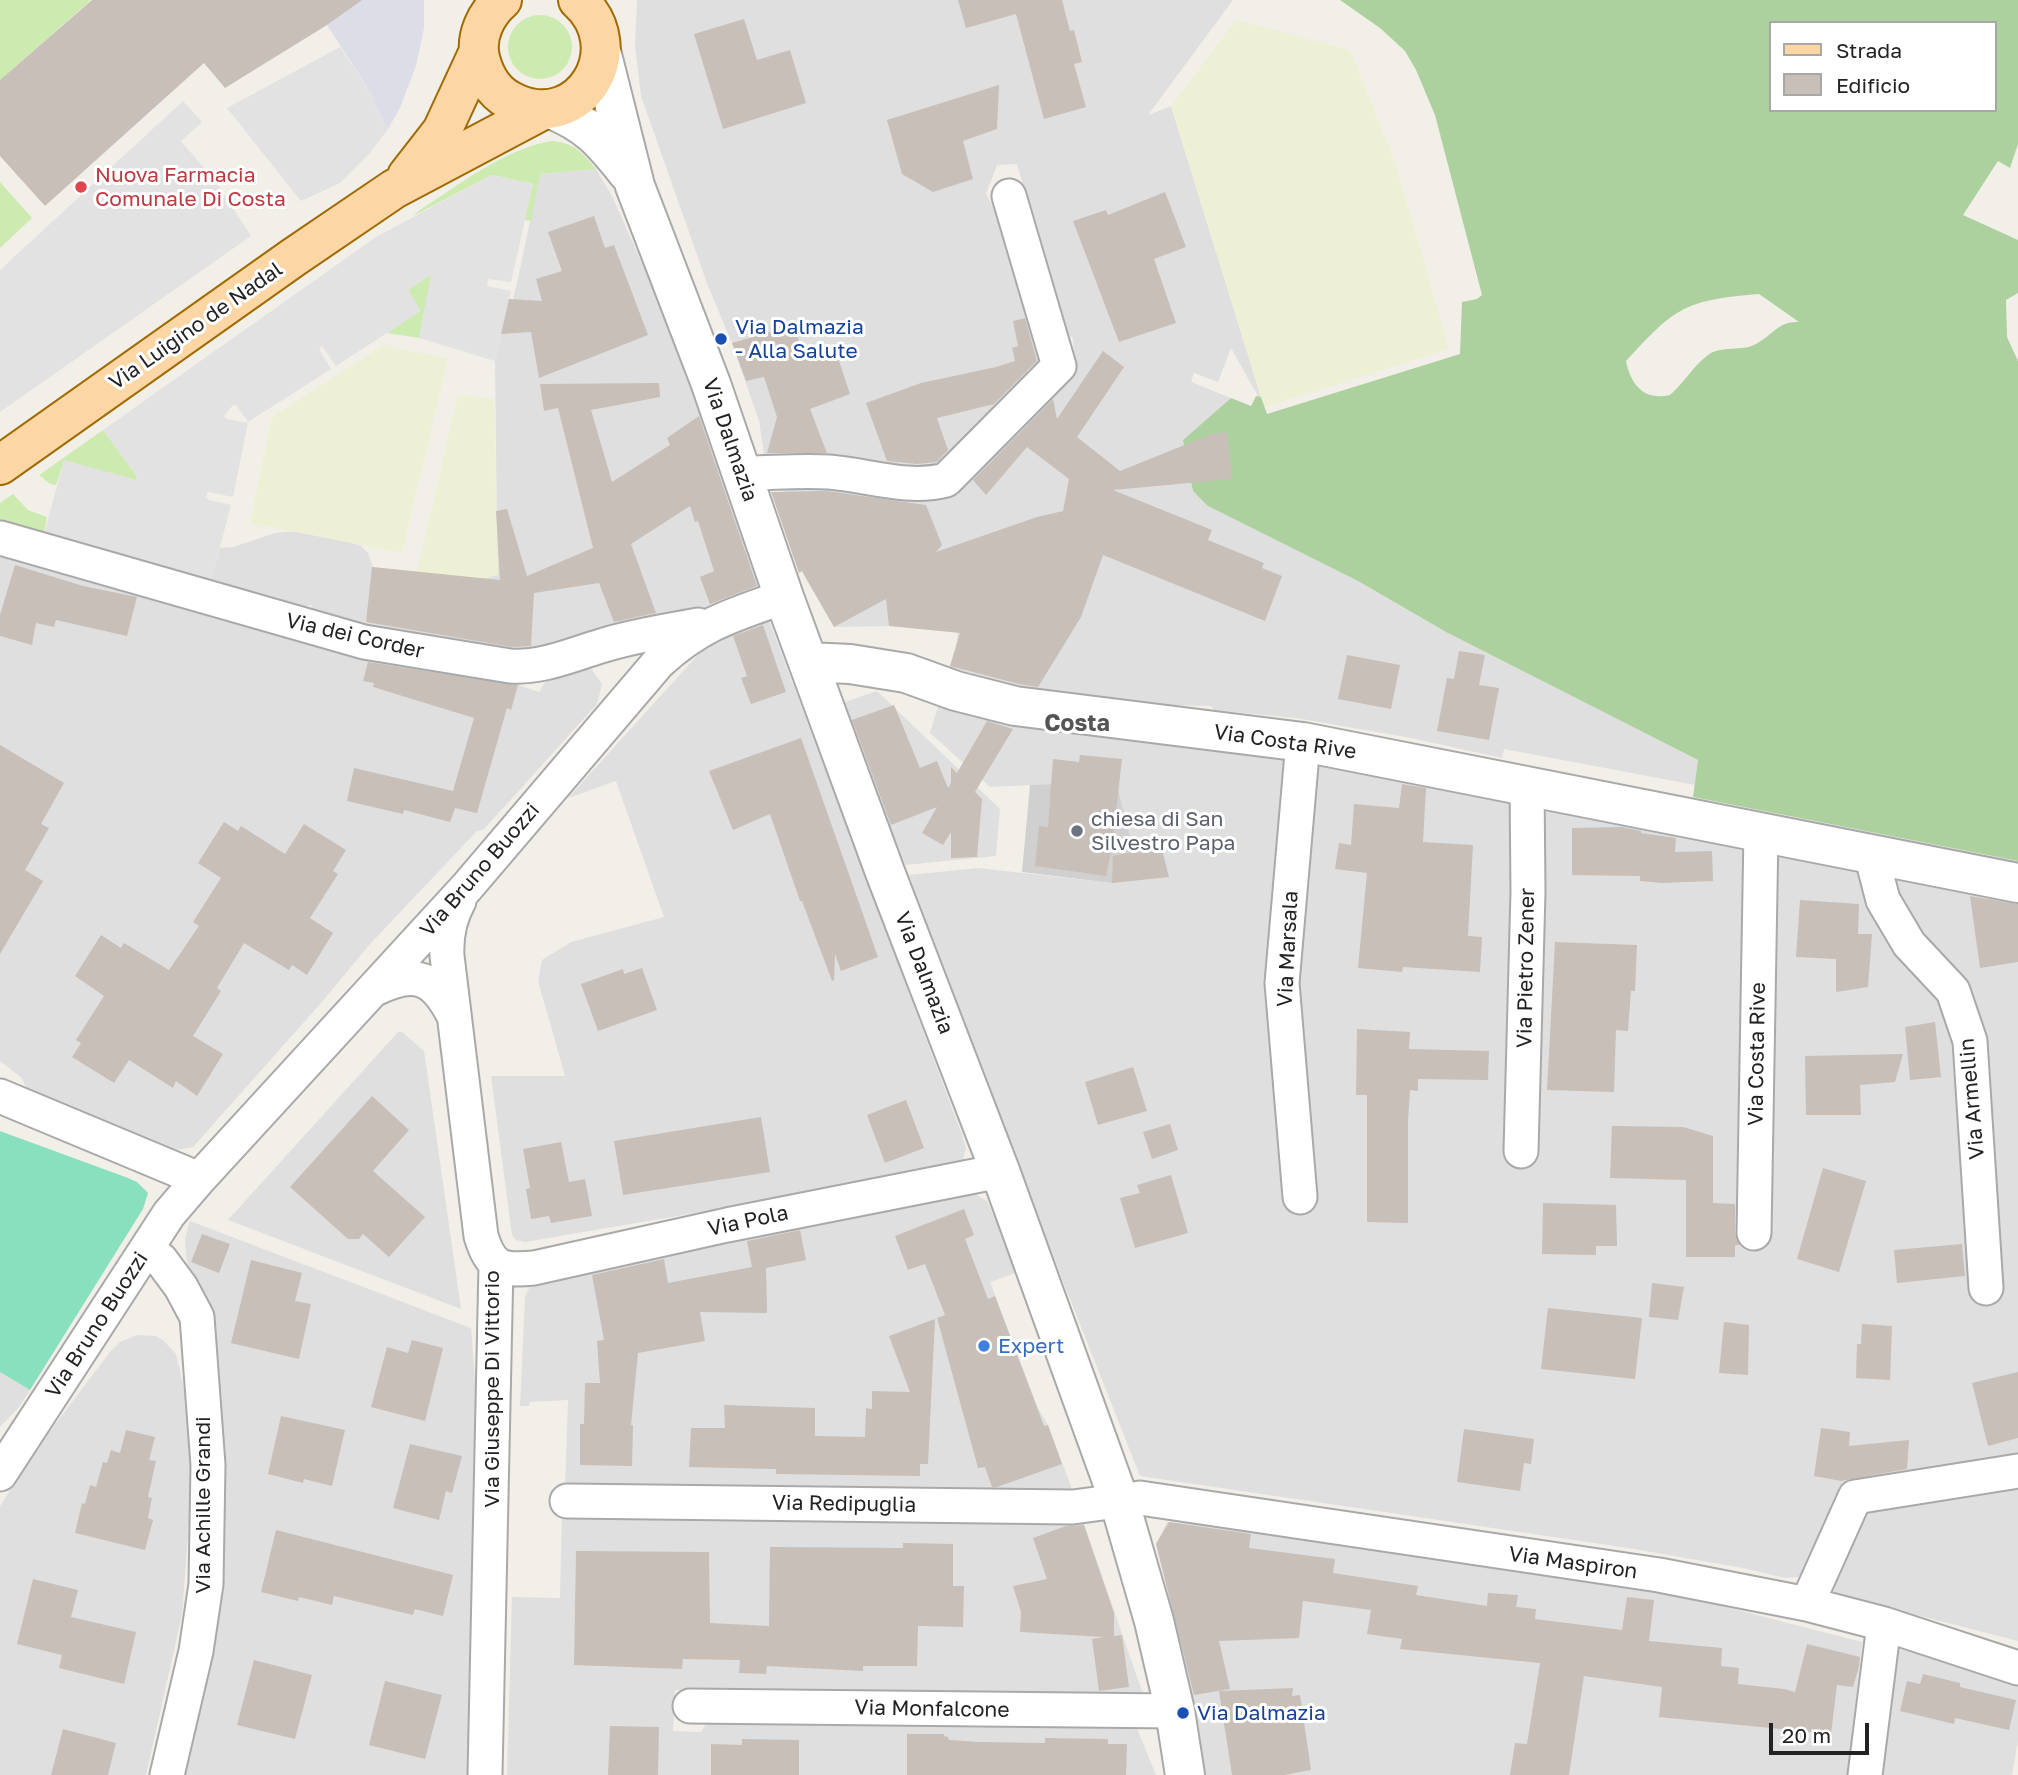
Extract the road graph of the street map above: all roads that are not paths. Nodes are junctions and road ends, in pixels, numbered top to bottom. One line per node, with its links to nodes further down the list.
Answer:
1 (578, 0): 4 (main road)
2 (609, 0): 4 (main road, Via Dalmazia)
3 (484, 20): 5 (main road); 7 (main road, Via Luigino de Nadal)
4 (602, 50): 5 (main road, Via Luigino de Nadal); 6 (street, Via Dalmazia)
5 (547, 109): 6 (street, Via Dalmazia); 7 (main road, Via Luigino de Nadal)
6 (633, 179): 10 (street, Via Dalmazia)
7 (394, 189): 9 (main road, Via Luigino de Nadal)
8 (1009, 196): 10 (street)
9 (0, 465)
10 (742, 473): 12 (street, Via Dalmazia)
11 (1, 538): 14 (street, Via dei Corder)
12 (784, 597): 13 (street, Via Bruno Buozzi); 15 (street, Via Dalmazia)
13 (713, 622): 14 (street, Via dei Corder); 16 (street, Via Bruno Buozzi)
14 (566, 658): 16 (street)
15 (808, 662): 17 (street, Via Costa Rive); 27 (street, Via Dalmazia)
16 (625, 701): 22 (street, Via Bruno Buozzi)
17 (1303, 742): 18 (street, Via Costa Rive); 29 (street, Via Marsala)
18 (1527, 785): 19 (street, Via Costa Rive); 26 (street, Via Pietro Zener)
19 (1761, 832): 20 (street, Via Costa Rive); 30 (street, Via Costa Rive)
20 (1871, 854): 21 (street, Via Costa Rive); 33 (street, Via Armellin)
21 (2018, 883)
22 (467, 887): 23 (street, Via Bruno Buozzi); 24 (street, Via Giuseppe Di Vittorio)
23 (375, 989): 24 (street); 28 (street, Via Bruno Buozzi)
24 (454, 1016): 32 (street, Via Giuseppe Di Vittorio)
25 (0, 1096): 28 (street)
26 (1521, 1151)
27 (1000, 1171): 32 (street, Via Pola); 36 (street, Via Dalmazia)
28 (199, 1179): 31 (street, Via Bruno Buozzi)
29 (1300, 1197)
30 (1754, 1233)
31 (146, 1250): 35 (street, Via Bruno Buozzi); 43 (street, Via Achille Grandi)
32 (496, 1265): 44 (street, Via Giuseppe Di Vittorio)
33 (1986, 1288)
34 (2018, 1471): 38 (street)
35 (0, 1474)
36 (1119, 1500): 37 (street, Via Redipuglia); 38 (street, Via Maspiron); 42 (street, Via Dalmazia)
37 (567, 1501)
38 (1807, 1604): 39 (street, Via Maspiron)
39 (1884, 1624): 40 (street, Via Maspiron); 46 (street)
40 (2018, 1668)
41 (690, 1706): 42 (street, Via Monfalcone)
42 (1175, 1711): 45 (street, Via Dalmazia)
43 (167, 1775)
44 (485, 1775)
45 (1185, 1775)
46 (1865, 1775)

